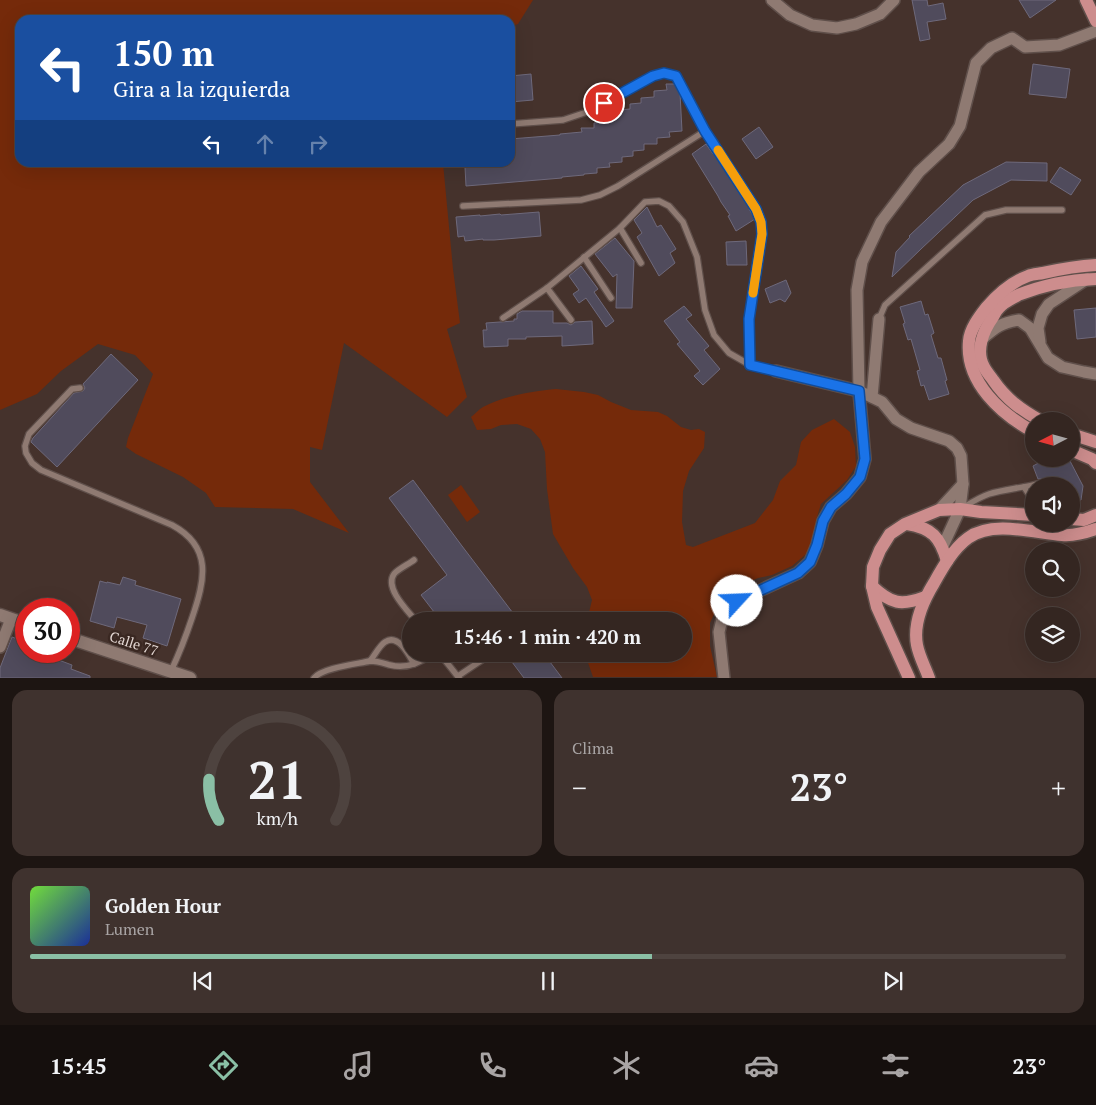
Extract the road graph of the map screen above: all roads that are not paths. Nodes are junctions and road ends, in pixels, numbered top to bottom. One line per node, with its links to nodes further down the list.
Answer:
1 (772, 0): 2 (street)
2 (894, 0)
3 (1086, 0): 4 (main road)
4 (1096, 21)
5 (1096, 31): 26 (street)
6 (515, 124): 7 (lane)
7 (705, 131): 8 (lane); 22 (lane)
8 (463, 206)
9 (1062, 210): 18 (lane)
10 (620, 228): 11 (lane); 12 (lane); 22 (lane)
11 (584, 257): 15 (lane); 16 (lane)
12 (641, 263)
13 (1096, 265): 29 (main road)
14 (1091, 279): 20 (main road); 21 (street)
15 (547, 288): 17 (lane); 19 (lane)
16 (611, 298)
17 (503, 318)
18 (879, 319): 27 (street)
19 (571, 320)
20 (981, 339): 21 (street); 28 (main road)
21 (1040, 346): 24 (street)
22 (750, 365): 23 (lane)
23 (776, 372): 26 (street)
24 (1096, 374)
25 (80, 388): 57 (lane)
26 (859, 391): 27 (street); 61 (street)
27 (872, 397): 34 (street)
28 (1025, 412)
29 (1025, 427)
30 (1080, 437): 31 (main road)
31 (1096, 442)
32 (1080, 454): 33 (main road)
33 (1096, 463)
34 (963, 484): 36 (street); 37 (street)
35 (1024, 487): 36 (lane)
36 (960, 509): 37 (main road); 38 (main road); 43 (street)
37 (939, 510): 41 (main road)
38 (1025, 514)
39 (1096, 514): 40 (main road)
40 (1080, 519)
41 (906, 524): 43 (main road); 46 (main road)
42 (1096, 529): 45 (main road)
43 (943, 546): 45 (main road)
44 (414, 560): 48 (lane)
45 (947, 561): 47 (main road)
46 (872, 586): 47 (main road); 62 (main road)
47 (926, 597): 63 (main road)
48 (409, 612)
49 (5, 617): 51 (street)
50 (80, 642): 57 (main road, Calle 77)
51 (0, 647)
52 (370, 661): 56 (lane); 56 (lane); 60 (lane)
53 (419, 662): 56 (lane)
54 (447, 662): 58 (lane)
55 (479, 662): 58 (lane)
56 (414, 664)
57 (171, 671): 59 (main road, Calle 77)
58 (459, 677)
59 (190, 678)
60 (314, 678)
61 (724, 678)
62 (909, 678)
63 (929, 678)

